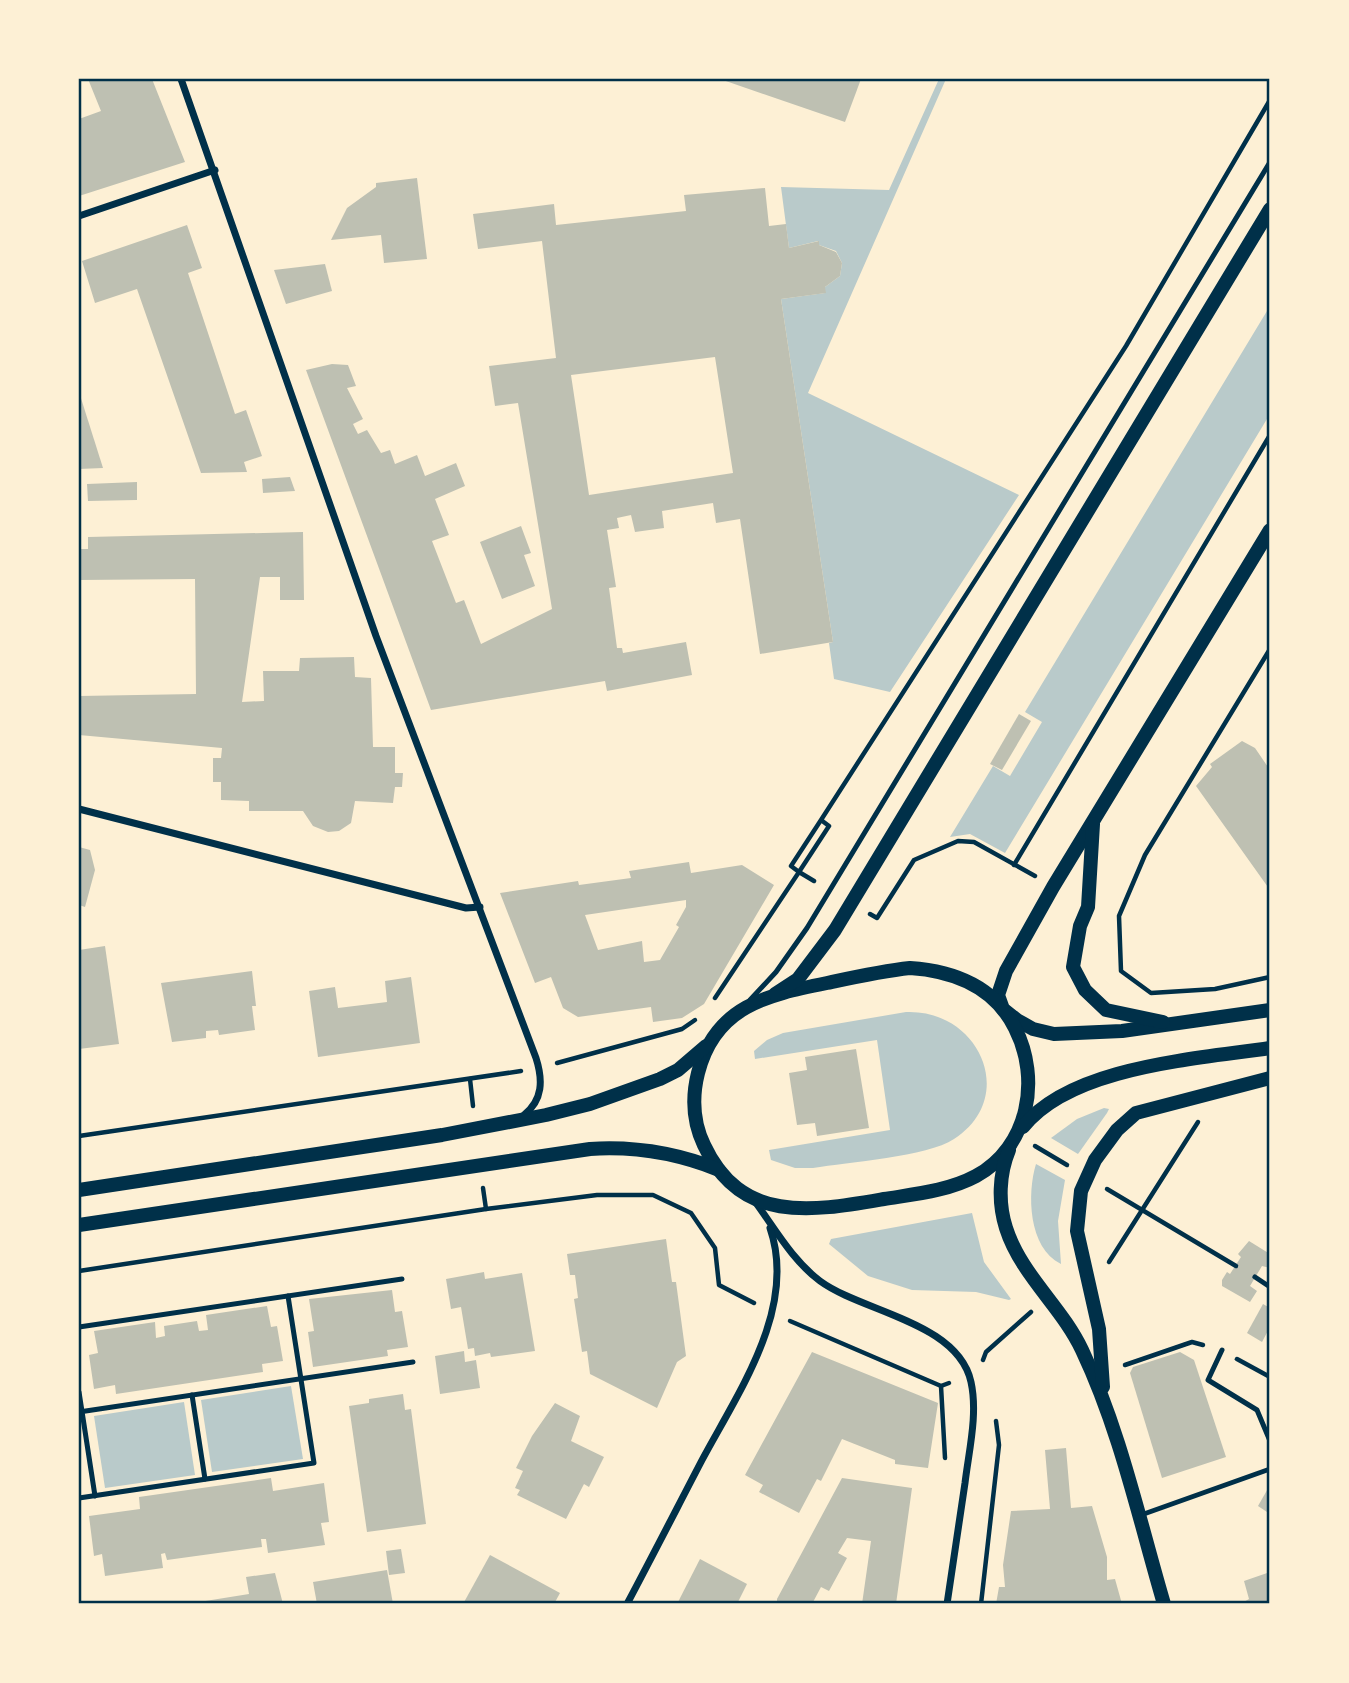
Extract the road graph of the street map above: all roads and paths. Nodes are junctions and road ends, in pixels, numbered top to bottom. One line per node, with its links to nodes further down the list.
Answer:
1 (181, 79): 4 (street)
2 (1270, 100): 11 (path)
3 (1270, 162): 19 (lane)
4 (215, 170): 6 (street); 14 (street)
5 (1270, 209): 16 (main road)
6 (79, 216)
7 (1270, 435): 13 (path)
8 (1270, 530): 12 (main road)
9 (1270, 649): 15 (path)
10 (79, 809): 14 (street)
11 (821, 820): 11 (path)
12 (1093, 822): 17 (main road); 20 (main road)
13 (1014, 865)
14 (480, 906): 23 (street)
15 (1270, 977)
16 (775, 994): 17 (main road); 19 (main road)
17 (1003, 1009): 20 (main road); 26 (main road)
18 (1270, 1010): 20 (main road)
19 (736, 1012): 21 (main road)
20 (1172, 1024)
21 (714, 1040): 25 (main road); 28 (main road)
22 (1270, 1048): 26 (main road)
23 (539, 1068): 25 (street); 27 (path)
24 (1270, 1078): 29 (main road)
25 (497, 1125): 30 (main road)
26 (1016, 1135): 29 (path); 31 (main road); 50 (main road)
27 (79, 1136)
28 (721, 1170): 31 (main road); 33 (main road)
29 (1087, 1177): 34 (path); 50 (main road)
30 (79, 1190)
31 (743, 1190): 32 (street)
32 (767, 1221): 40 (street); 61 (street)
33 (79, 1225)
34 (1236, 1266)
35 (79, 1271): 40 (path)
36 (1255, 1277): 38 (lane)
37 (402, 1279): 39 (lane)
38 (1270, 1287)
39 (288, 1296): 41 (lane); 47 (lane)
40 (771, 1312): 54 (path); 60 (street)
41 (79, 1327)
42 (1222, 1350): 46 (path); 50 (path); 53 (lane)
43 (986, 1352): 45 (path)
44 (413, 1362): 47 (lane)
45 (988, 1366)
46 (1270, 1377)
47 (301, 1379): 49 (lane); 56 (lane)
48 (79, 1392): 51 (lane)
49 (191, 1395): 51 (lane); 56 (lane)
50 (1106, 1405): 59 (main road)
51 (80, 1412): 57 (lane)
52 (995, 1419): 62 (path)
53 (1270, 1441)
54 (943, 1468)
55 (1270, 1469): 59 (lane)
56 (205, 1479): 57 (lane)
57 (95, 1496): 58 (lane)
58 (79, 1498)
59 (1138, 1516): 63 (main road)
60 (627, 1604)
61 (947, 1604)
62 (981, 1604)
63 (1164, 1604)

